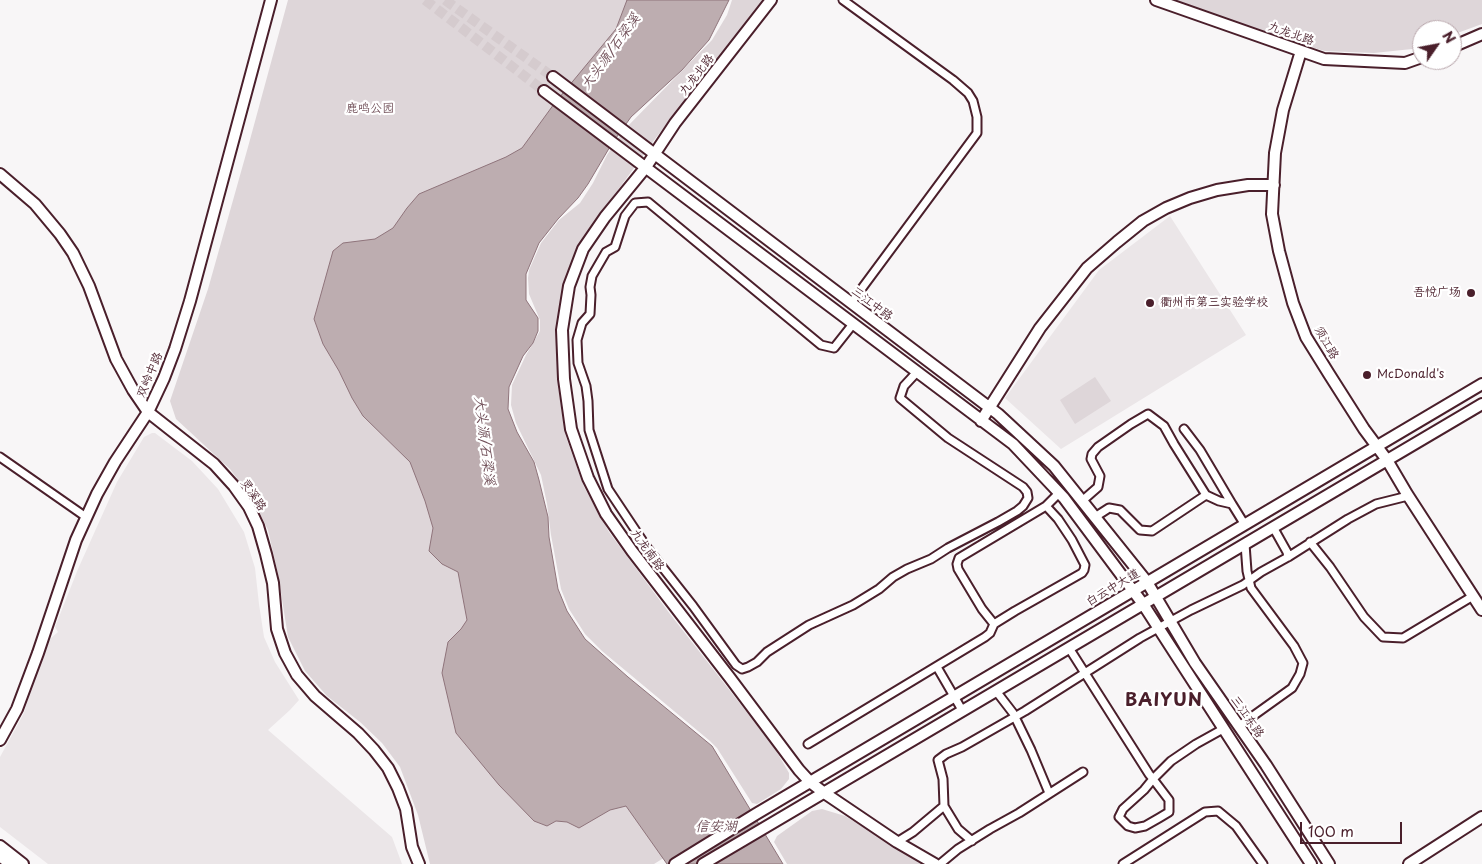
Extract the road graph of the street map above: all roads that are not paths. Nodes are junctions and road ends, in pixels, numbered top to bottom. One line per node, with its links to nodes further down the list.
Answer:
1 (271, 0): 21 (street, 双岭中路)
2 (771, 0): 11 (street, 九龙北路)
3 (843, 0): 15 (street)
4 (1156, 0): 7 (street, 九龙北路)
5 (1482, 34): 6 (street)
6 (1462, 43)
7 (1301, 51): 8 (street, 九龙北路); 14 (street, 须江路)
8 (1412, 60)
9 (553, 77): 11 (street, 三江中路)
10 (544, 91): 12 (street)
11 (654, 155): 12 (street, 九龙北路); 15 (street, 三江中路)
12 (646, 167): 16 (street); 48 (street, 九龙南路)
13 (0, 174): 21 (street, 灵溪路)
14 (1274, 185): 20 (street); 24 (street, 须江路)
15 (850, 303): 20 (street, 三江中路)
16 (853, 324): 17 (street); 46 (street)
17 (917, 372): 22 (street); 46 (street)
18 (1482, 384): 24 (street, 白云中大道)
19 (1482, 404): 26 (street)
20 (990, 408): 22 (street); 30 (street, 三江中路)
21 (148, 412): 33 (street, 双岭中路); 76 (street, 灵溪路)
22 (981, 421): 27 (street)
23 (1184, 428): 31 (street)
24 (1377, 446): 26 (street, 须江路); 35 (street, 白云中大道)
25 (0, 457): 33 (street)
26 (1387, 460): 29 (street, 须江路); 36 (street)
27 (1059, 493): 32 (street); 42 (street)
28 (1206, 495): 30 (street); 31 (street); 34 (street)
29 (1408, 496): 37 (street); 44 (street, 须江路)
30 (1082, 501): 34 (street, 三江中路)
31 (1232, 504): 35 (street)
32 (1046, 506): 50 (street); 50 (street)
33 (86, 517): 61 (street, 双岭中路)
34 (1095, 517): 41 (street, 三江中路)
35 (1244, 525): 41 (street, 白云中大道)
36 (1273, 527): 38 (street); 39 (street)
37 (1310, 542): 39 (street); 44 (street)
38 (1245, 544): 40 (street); 43 (street)
39 (1288, 557): 40 (street)
40 (1249, 581): 49 (street); 59 (street)
41 (1147, 582): 42 (street, 白云中大道); 43 (street, 三江东路)
42 (1132, 591): 45 (street); 56 (street, 白云中大道)
43 (1156, 596): 45 (street); 49 (street, 三江东路)
44 (1473, 596): 47 (street, 须江路)
45 (1143, 604): 51 (street); 52 (street)
46 (693, 606): 48 (street)
47 (1482, 610)
48 (682, 615): 65 (street, 九龙南路)
49 (1171, 621): 51 (street); 59 (street, 三江东路)
50 (994, 624): 53 (street)
51 (1158, 628): 54 (street); 60 (street)
52 (1069, 648): 54 (street); 55 (street)
53 (937, 667): 56 (street); 62 (street)
54 (1085, 673): 58 (street); 64 (street)
55 (996, 690): 57 (street); 58 (street)
56 (954, 697): 57 (street); 65 (street, 白云中大道)
57 (962, 710): 66 (street)
58 (1014, 717): 67 (street); 68 (street)
59 (1239, 726): 84 (street, 三江东路)
60 (1223, 729): 64 (street); 83 (street)
61 (0, 740)
62 (808, 744)
63 (1083, 772): 67 (street)
64 (1153, 779): 64 (street)
65 (810, 782): 66 (street, 九龙南路); 77 (street, 白云中大道)
66 (823, 792): 71 (street, 九龙南路); 78 (street)
67 (1049, 793): 70 (street)
68 (944, 806): 70 (street); 71 (street)
69 (1482, 817): 85 (street)
70 (972, 841): 80 (street)
71 (897, 842): 79 (street, 九龙南路)
72 (0, 846): 75 (street)
73 (0, 856): 74 (street)
74 (10, 864)
75 (23, 864)
76 (419, 864)
77 (676, 864)
78 (703, 864)
79 (935, 864)
80 (940, 864)
81 (1123, 864): 82 (street)
82 (1263, 864)
83 (1310, 864)
84 (1329, 864)
85 (1409, 864)

